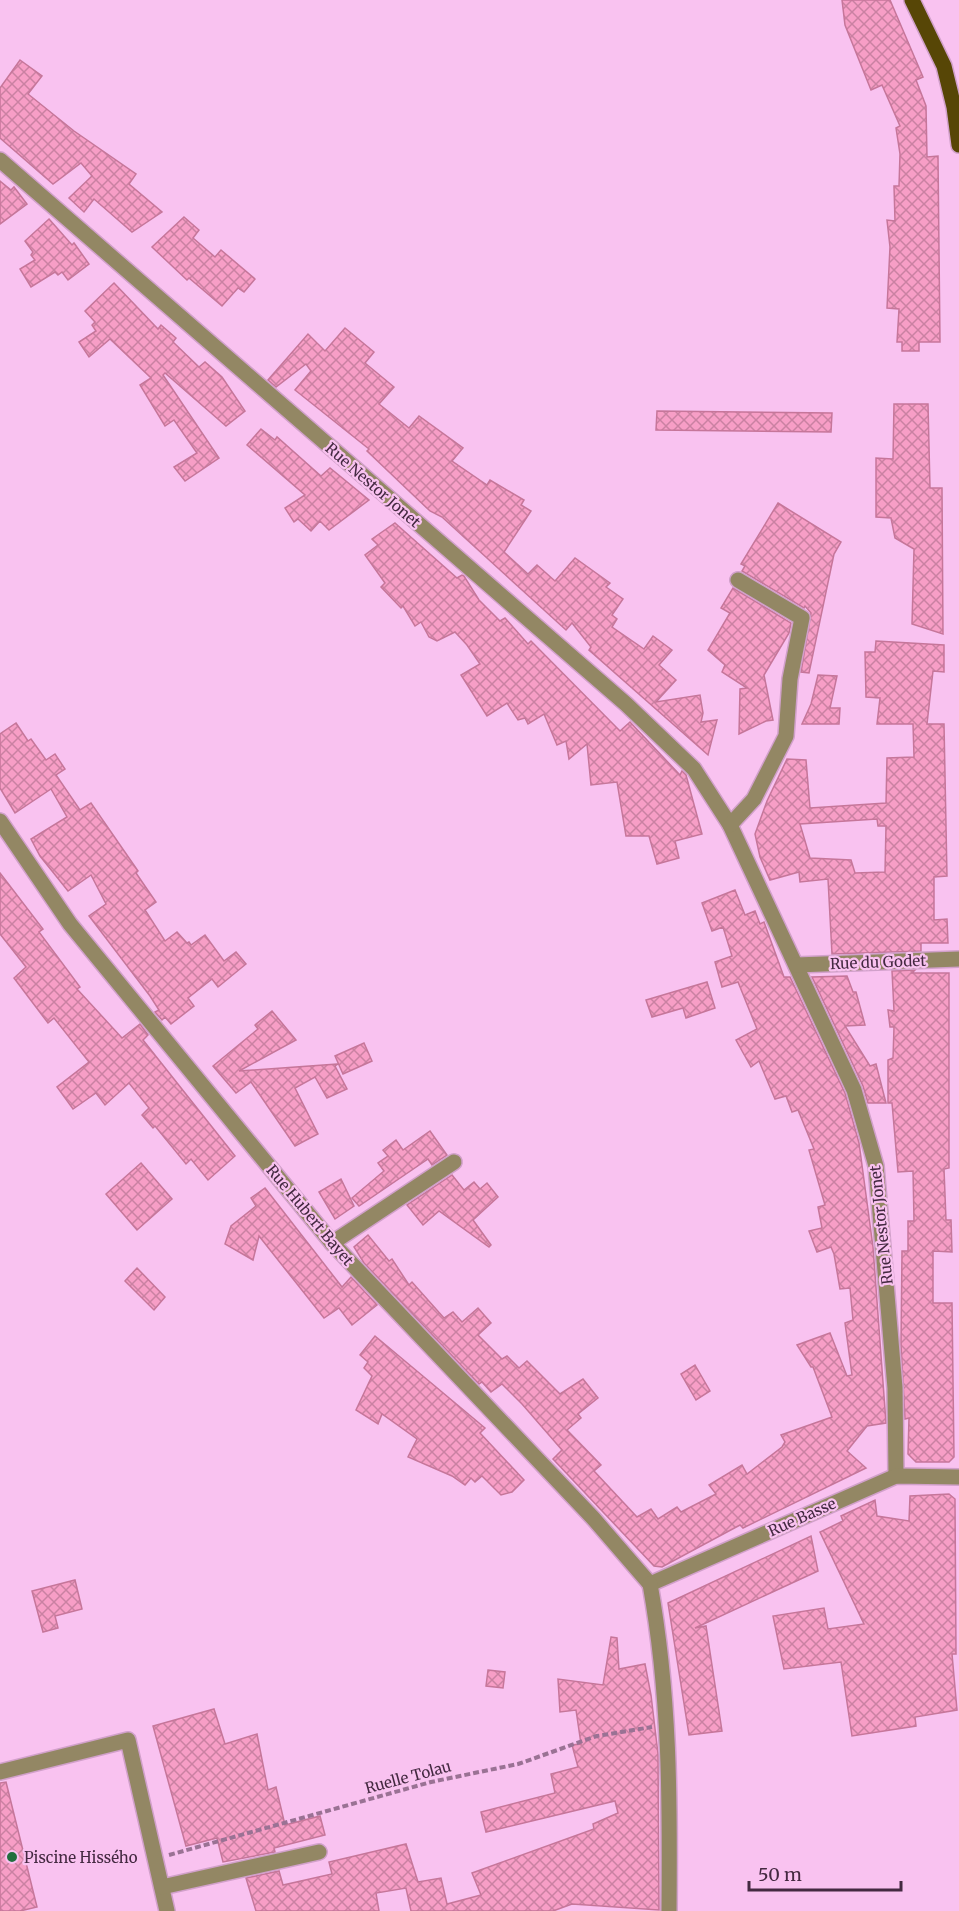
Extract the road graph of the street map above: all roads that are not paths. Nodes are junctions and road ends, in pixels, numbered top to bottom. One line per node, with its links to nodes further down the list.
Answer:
1 (912, 0): 2 (main road)
2 (957, 107): 3 (main road)
3 (959, 145)
4 (0, 160): 7 (street, Rue Nestor Jonet)
5 (738, 580): 7 (street)
6 (0, 821): 11 (street, Rue Hubert Bayet)
7 (730, 825): 9 (street, Rue Nestor Jonet)
8 (959, 959): 9 (street, Rue du Godet)
9 (796, 965): 12 (street, Rue Nestor Jonet)
10 (454, 1162): 11 (street)
11 (332, 1243): 14 (street, Rue Hubert Bayet)
12 (896, 1476): 13 (street, Rue Basse); 14 (street, Rue Basse)
13 (959, 1477)
14 (650, 1584): 19 (street)
15 (0, 1772): 17 (street)
16 (319, 1852): 17 (street)
17 (162, 1887): 18 (street)
18 (167, 1911)
19 (669, 1911)

